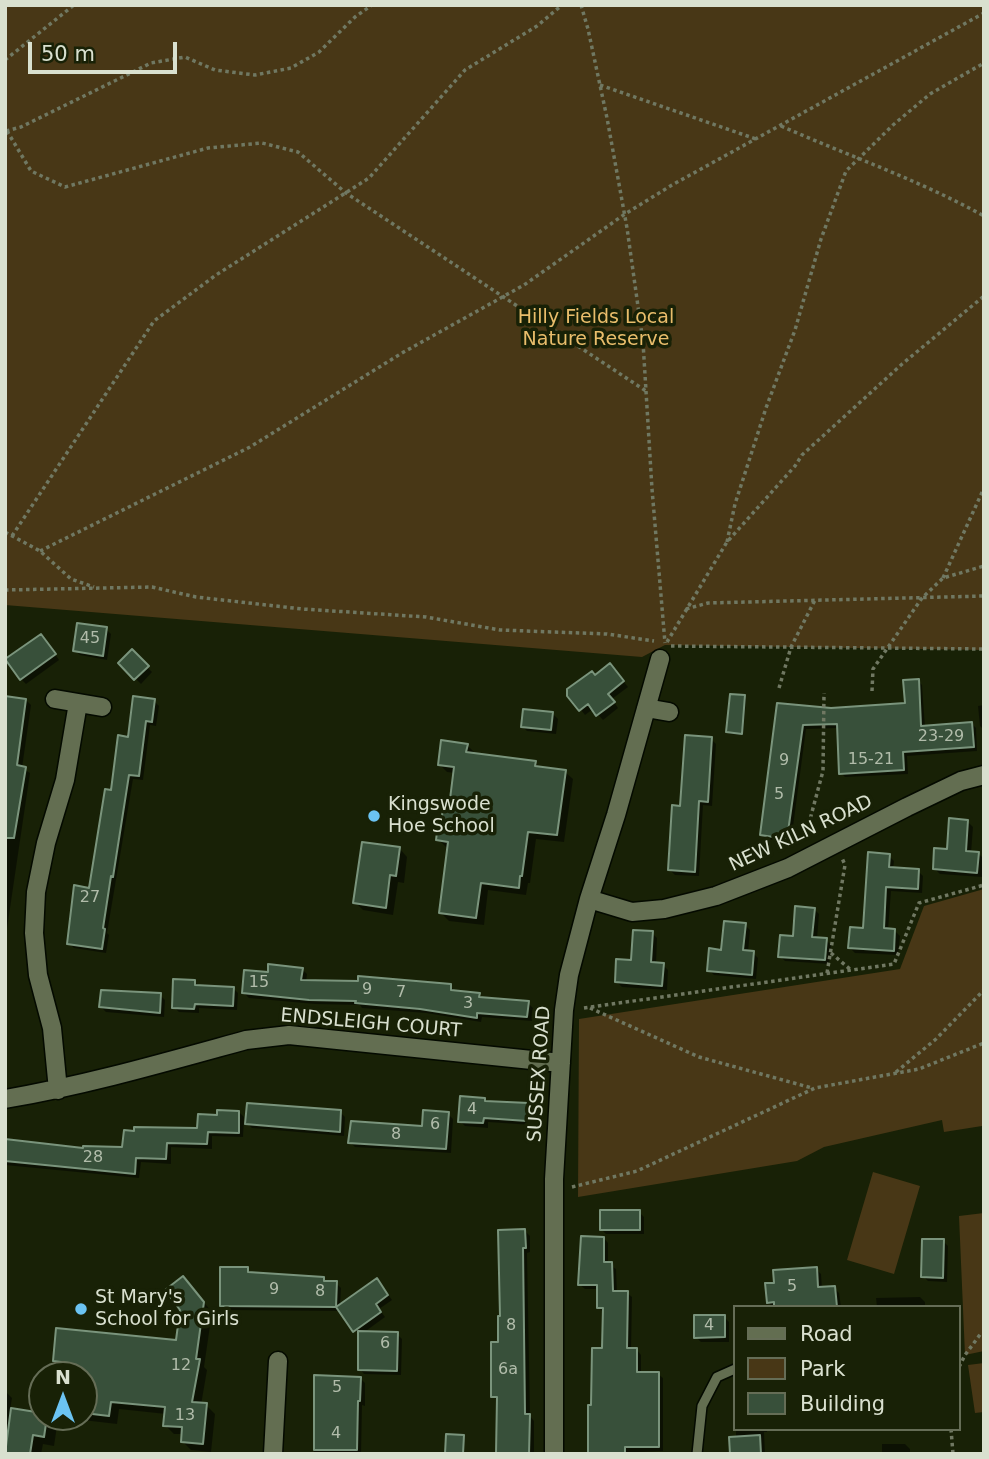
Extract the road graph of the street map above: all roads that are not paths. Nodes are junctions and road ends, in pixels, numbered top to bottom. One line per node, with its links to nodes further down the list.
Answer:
1 (662, 652): 5 (street, SUSSEX ROAD)
2 (55, 699): 3 (street)
3 (78, 703): 4 (street); 10 (street)
4 (102, 707)
5 (646, 708): 6 (street); 8 (street, SUSSEX ROAD)
6 (668, 712)
7 (984, 775): 8 (street, NEW KILN ROAD)
8 (589, 899): 9 (street, SUSSEX ROAD)
9 (561, 1063): 10 (street, ENDSLEIGH COURT); 15 (street, SUSSEX ROAD)
10 (58, 1090): 11 (street, ENDSLEIGH COURT)
11 (5, 1099)
12 (278, 1361): 14 (street)
13 (734, 1369): 16 (lane)
14 (273, 1454)
15 (554, 1454)
16 (697, 1454)

